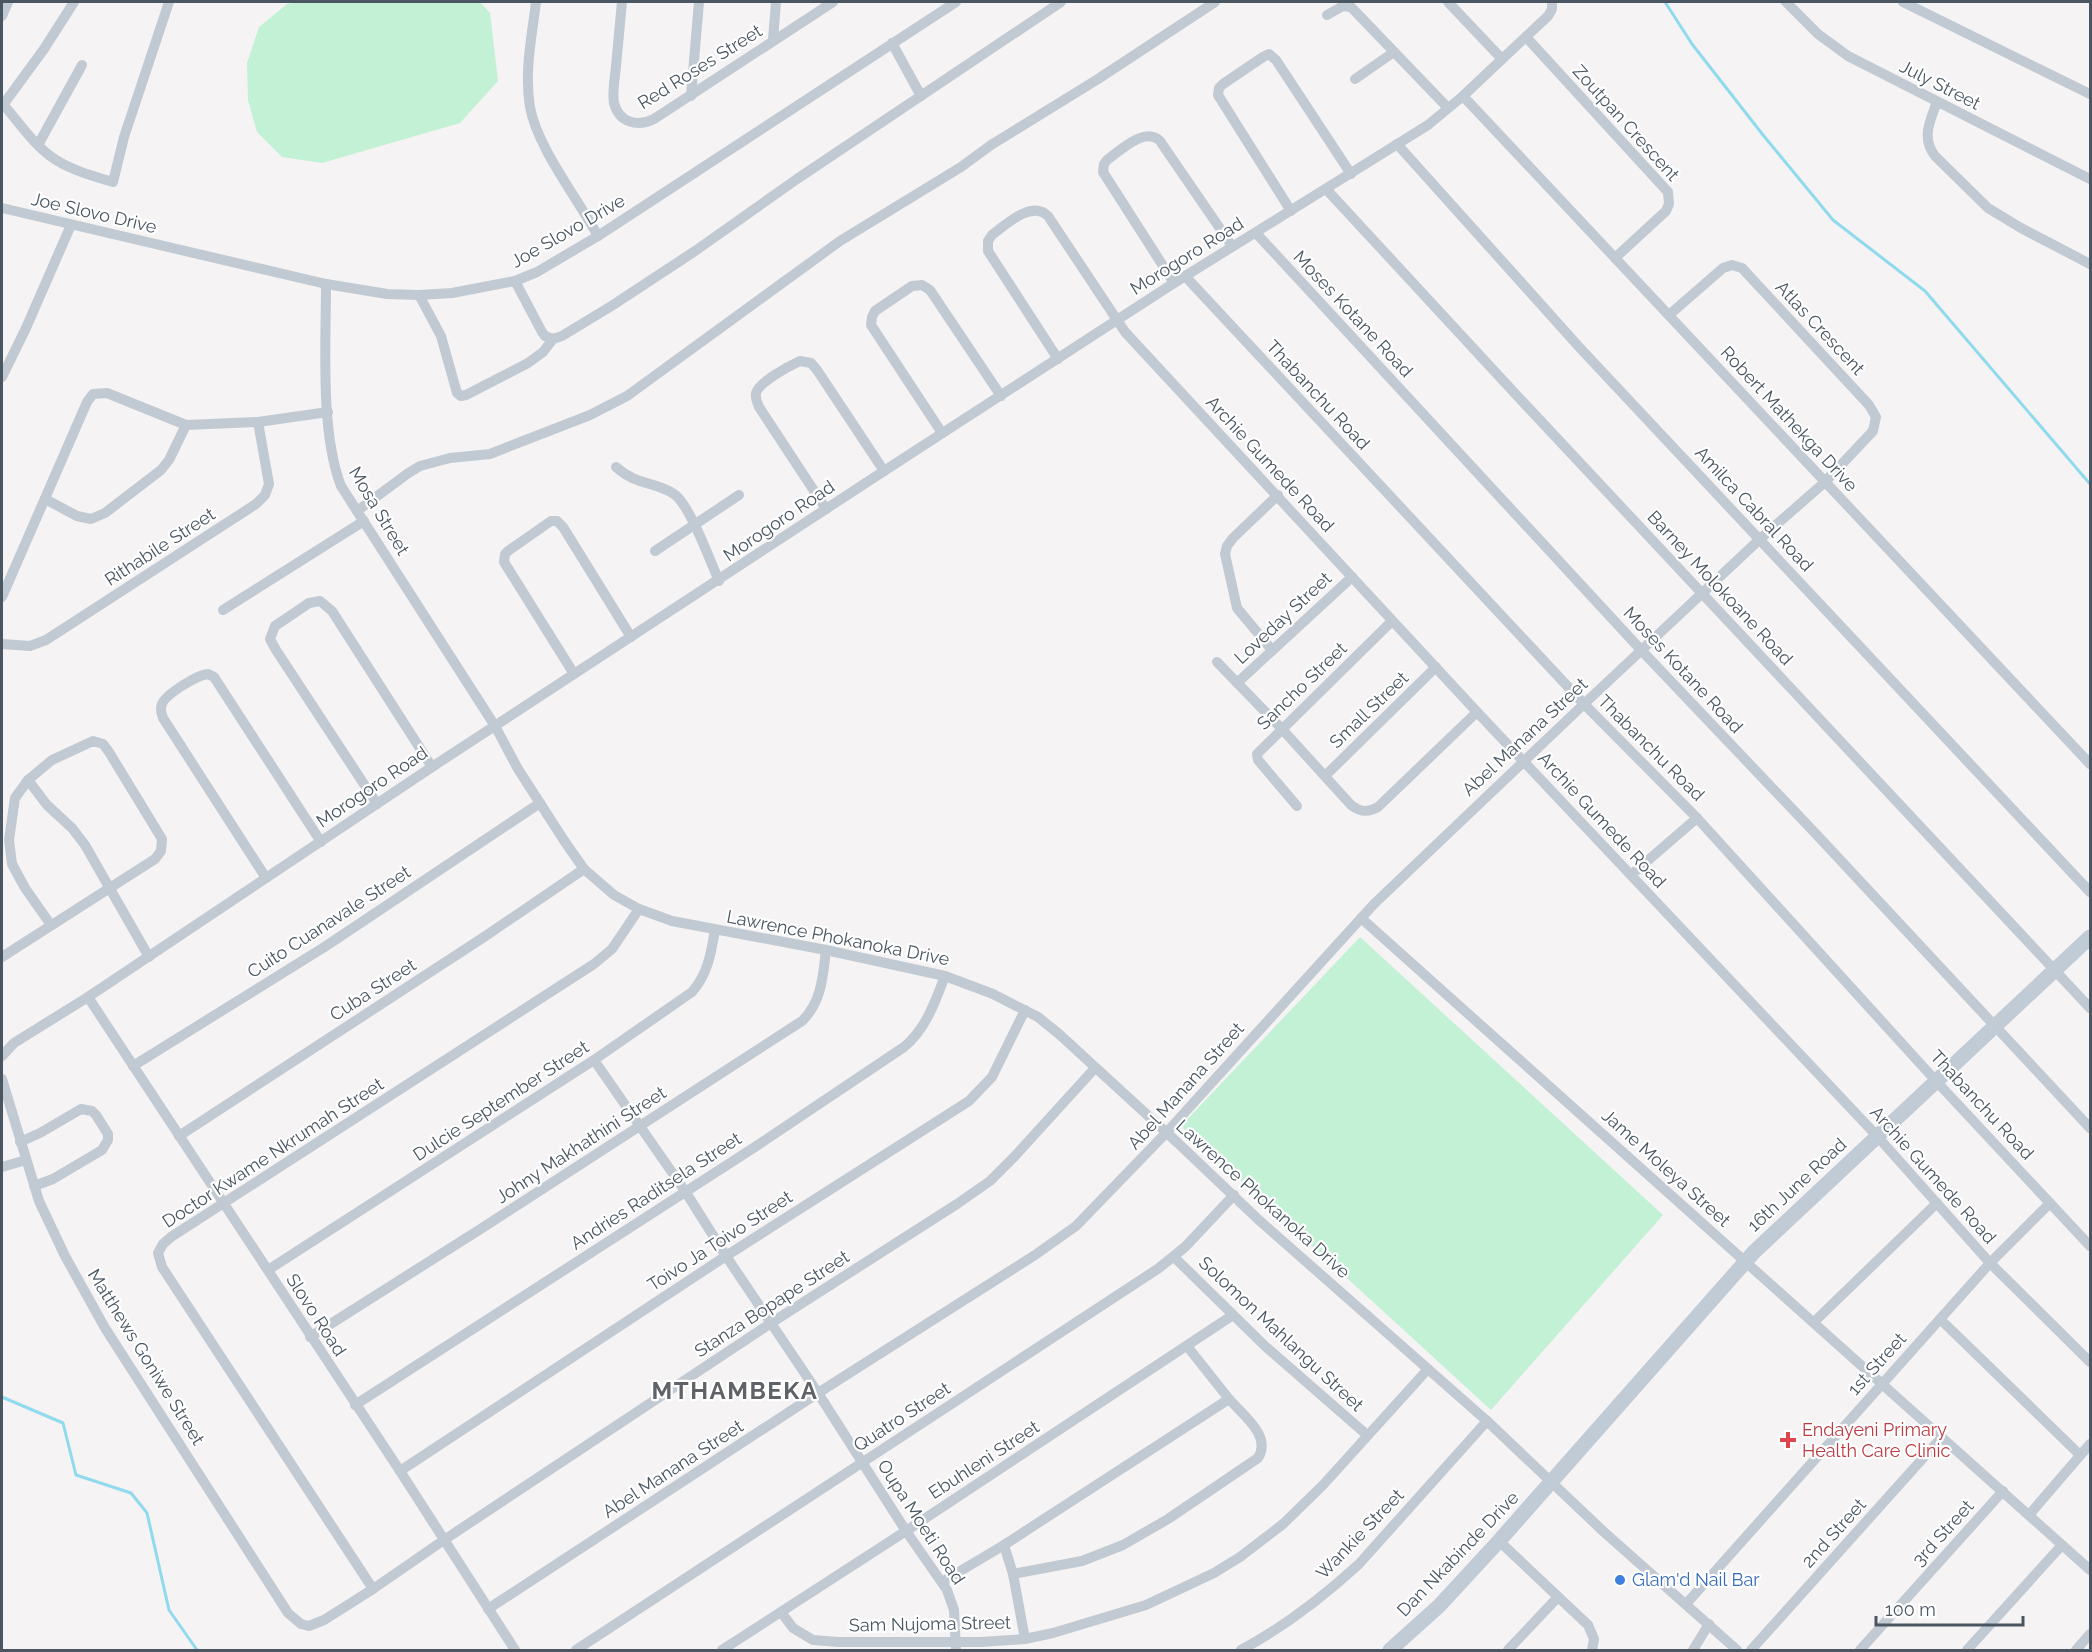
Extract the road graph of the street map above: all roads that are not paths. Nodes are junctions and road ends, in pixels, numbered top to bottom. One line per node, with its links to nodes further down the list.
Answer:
1 (8, 2): 17 (street)
2 (74, 2): 30 (street)
3 (169, 2): 33 (street)
4 (536, 2): 41 (street)
5 (622, 2): 26 (street, Red Roses Street)
6 (699, 2): 26 (street)
7 (776, 2): 19 (street)
8 (833, 2): 19 (street, Red Roses Street)
9 (956, 2): 20 (street, Joe Slovo Drive)
10 (1061, 2): 27 (street)
11 (1215, 2): 67 (street)
12 (1448, 2): 22 (street)
13 (1552, 2): 18 (street, Morogoro Road)
14 (1786, 2): 29 (street, July Street)
15 (1903, 2): 25 (street)
16 (1327, 15): 21 (street)
17 (2, 16)
18 (1526, 37): 22 (street, Morogoro Road); 43 (street, Zoutpan Crescent)
19 (773, 40): 26 (street, Red Roses Street)
20 (892, 43): 27 (street); 41 (street, Joe Slovo Drive)
21 (1394, 52): 24 (street); 31 (street)
22 (1501, 58): 28 (street, Morogoro Road)
23 (82, 65): 33 (street)
24 (1355, 79)
25 (2091, 94)
26 (691, 96)
27 (921, 96): 52 (street)
28 (1463, 96): 31 (street, Morogoro Road); 43 (street, Robert Mathekga Drive)
29 (1937, 102): 35 (street, July Street); 44 (street)
30 (2, 104): 33 (street)
31 (1448, 108): 32 (street, Morogoro Road)
32 (1397, 144): 34 (street, Morogoro Road); 70 (street, Amilca Cabral Road)
33 (38, 145)
34 (1351, 174): 36 (street, Morogoro Road); 38 (street)
35 (2091, 179)
36 (1326, 189): 38 (street, Morogoro Road); 74 (street, Barney Molokoane Road)
37 (2, 208): 39 (street, Joe Slovo Drive)
38 (1291, 211): 40 (street, Morogoro Road)
39 (71, 225): 48 (street, Joe Slovo Drive); 54 (street)
40 (1256, 233): 42 (street, Morogoro Road); 81 (street, Moses Kotane Road)
41 (598, 236): 46 (street, Joe Slovo Drive)
42 (1232, 246): 45 (street, Morogoro Road); 47 (street)
43 (1615, 258): 50 (street, Robert Mathekga Drive)
44 (2091, 264)
45 (1185, 276): 47 (street, Morogoro Road); 86 (street, Thabanchu Road)
46 (514, 281): 49 (street, Joe Slovo Drive); 52 (street)
47 (1174, 283): 51 (street, Morogoro Road)
48 (326, 284): 49 (street, Joe Slovo Drive); 56 (street, Mosa Street)
49 (418, 295): 52 (street)
50 (1670, 315): 62 (street, Robert Mathekga Drive); 62 (street, Atlas Crescent)
51 (1116, 321): 53 (street, Morogoro Road); 53 (street, Archie Gumede Road); 64 (street, Archie Gumede Road)
52 (553, 339)
53 (1059, 359): 55 (street, Morogoro Road)
54 (2, 377)
55 (1001, 396): 59 (street, Morogoro Road); 59 (street)
56 (328, 412): 57 (street); 67 (street, Mosa Street)
57 (258, 422): 58 (street); 79 (street, Rithabile Street)
58 (186, 425): 65 (street); 65 (street)
59 (942, 433): 61 (street, Morogoro Road)
60 (616, 466): 69 (street)
61 (884, 471): 66 (street, Morogoro Road); 66 (street)
62 (1825, 482): 70 (street, Abel Manana Street); 91 (street, Robert Mathekga Drive)
63 (739, 495): 69 (street)
64 (1278, 495): 72 (street, Archie Gumede Road); 80 (street)
65 (45, 499): 75 (street)
66 (826, 509): 73 (street, Morogoro Road)
67 (357, 511): 68 (street, Mosa Street)
68 (364, 521): 76 (street); 88 (street, Mosa Street)
69 (694, 525): 71 (street); 73 (street)
70 (1760, 539): 74 (street, Abel Manana Street); 104 (street, Amilca Cabral Road)
71 (655, 551)
72 (1352, 577): 77 (street, Archie Gumede Road); 80 (street, Loveday Street)
73 (719, 581): 78 (street, Morogoro Road)
74 (1702, 595): 81 (street, Abel Manana Street); 113 (street, Barney Molokoane Road)
75 (2, 597)
76 (224, 610)
77 (1392, 621): 83 (street, Archie Gumede Road); 89 (street, Sancho Street)
78 (631, 637): 84 (street, Morogoro Road); 84 (street)
79 (2, 644)
80 (1272, 650): 85 (street, Loveday Street)
81 (1642, 651): 86 (street, Abel Manana Street); 118 (street, Moses Kotane Road)
82 (1216, 662): 85 (street)
83 (1436, 667): 87 (street, Archie Gumede Road); 93 (street, Small Street)
84 (574, 674): 88 (street, Morogoro Road)
85 (1237, 683): 89 (street)
86 (1584, 704): 90 (street, Abel Manana Street); 98 (street, Thabanchu Road)
87 (1477, 712): 90 (street, Archie Gumede Road); 93 (street)
88 (495, 726): 92 (street, Morogoro Road); 95 (street, Lawrence Phokanoka Drive)
89 (1281, 728): 93 (street); 97 (street, Sancho Street)
90 (1525, 762): 101 (street, Archie Gumede Road); 106 (street, Abel Manana Street)
91 (2091, 764)
92 (432, 767): 96 (street, Morogoro Road); 96 (street)
93 (1324, 776)
94 (28, 780): 103 (street); 103 (street); 107 (street)
95 (540, 803): 100 (street, Lawrence Phokanoka Drive); 121 (street, Cuito Cuanavale Street)
96 (377, 804): 99 (street, Morogoro Road)
97 (1297, 806)
98 (1697, 818): 101 (street); 124 (street, Thabanchu Road)
99 (321, 842): 102 (street, Morogoro Road); 102 (street)
100 (584, 869): 105 (street, Lawrence Phokanoka Drive); 128 (street, Cuba Street)
101 (1631, 875): 129 (street, Archie Gumede Road)
102 (266, 878): 112 (street, Morogoro Road)
103 (110, 888): 107 (street); 112 (street)
104 (2091, 891)
105 (639, 909): 108 (street, Lawrence Phokanoka Drive); 138 (street, Doctor Kwame Nkrumah Street)
106 (1361, 918): 127 (street, Abel Manana Street); 142 (street, Jame Moleya Street)
107 (51, 925): 111 (street)
108 (715, 930): 110 (street, Lawrence Phokanoka Drive); 120 (street, Dulcie September Street)
109 (2091, 937): 113 (street, 16th June Road)
110 (826, 950): 114 (street, Lawrence Phokanoka Drive); 125 (street, Johny Makhathini Street)
111 (2, 957)
112 (149, 957): 115 (street, Morogoro Road)
113 (2055, 970): 116 (street, Barney Molokoane Road); 118 (street, 16th June Road)
114 (945, 976): 117 (street, Lawrence Phokanoka Drive); 134 (street, Andries Raditsela Street)
115 (88, 997): 119 (street, Morogoro Road); 121 (street, Slovo Road)
116 (2091, 1008)
117 (1025, 1010): 122 (street, Lawrence Phokanoka Drive); 140 (street, Toivo Ja Toivo Street)
118 (1996, 1026): 124 (street, 16th June Road); 126 (street, Moses Kotane Road)
119 (3, 1052)
120 (594, 1060): 125 (street, Oupa Moeti Road); 144 (street, Dulcie September Street)
121 (133, 1066): 128 (street, Slovo Road)
122 (1095, 1068): 127 (street, Lawrence Phokanoka Drive); 148 (street, Stanza Bopape Street)
123 (2, 1078): 130 (street, Matthews Goniwe Street)
124 (1936, 1081): 129 (street, 16th June Road); 137 (street, Thabanchu Road)
125 (641, 1126): 134 (street, Oupa Moeti Road); 149 (street, Johny Makhathini Street)
126 (2091, 1128)
127 (1166, 1133): 135 (street, Lawrence Phokanoka Drive); 154 (street, Abel Manana Street)
128 (179, 1136): 138 (street, Slovo Road)
129 (1877, 1136): 136 (street, Archie Gumede Road); 142 (street, 16th June Road)
130 (20, 1142): 131 (street, Matthews Goniwe Street); 133 (street)
131 (26, 1160): 132 (street); 133 (street, Matthews Goniwe Street)
132 (2, 1167)
133 (34, 1186): 181 (street, Matthews Goniwe Street)
134 (685, 1191): 140 (street, Oupa Moeti Road); 156 (street, Andries Raditsela Street)
135 (1234, 1195): 141 (street, Quatro Street); 152 (street, Lawrence Phokanoka Drive)
136 (1936, 1203): 143 (street, Archie Gumede Road); 147 (street)
137 (2050, 1203): 139 (street, Thabanchu Road); 143 (street, 1st Street)
138 (224, 1205): 144 (street, Slovo Road); 175 (street, Doctor Kwame Nkrumah Street)
139 (2091, 1246)
140 (726, 1256): 148 (street, Oupa Moeti Road); 163 (street, Toivo Ja Toivo Street)
141 (1174, 1257): 145 (street, Solomon Mahlangu Street); 162 (street, Quatro Street)
142 (1746, 1261): 147 (street, Jame Moleya Street); 164 (street, 16th June Road)
143 (1990, 1263): 146 (street, 1st Street); 151 (street, Archie Gumede Road)
144 (268, 1270): 149 (street, Slovo Road)
145 (1233, 1315): 150 (street, Ebuhleni Street); 158 (street, Solomon Mahlangu Street)
146 (1940, 1319): 153 (street, 1st Street); 161 (street)
147 (1814, 1322): 153 (street, Jame Moleya Street)
148 (771, 1323): 154 (street, Oupa Moeti Road); 168 (street, Stanza Bopape Street)
149 (310, 1337): 156 (street, Slovo Road)
150 (1187, 1346): 155 (street); 167 (street, Ebuhleni Street)
151 (2091, 1362)
152 (1428, 1369): 157 (street, Lawrence Phokanoka Drive); 158 (street, Sam Nujoma Street)
153 (1882, 1383): 159 (street, Jame Moleya Street); 177 (street, 1st Street)
154 (818, 1393): 162 (street, Oupa Moeti Road); 178 (street, Abel Manana Street)
155 (1229, 1399): 170 (street); 173 (street)
156 (355, 1405): 163 (street, Slovo Road)
157 (1486, 1421): 164 (street, Lawrence Phokanoka Drive); 188 (street, Wankie Street)
158 (1367, 1435): 183 (street, Sam Nujoma Street)
159 (1942, 1437): 165 (street, Jame Moleya Street); 194 (street, 2nd Street)
160 (2091, 1444): 161 (street)
161 (2080, 1455): 166 (street)
162 (862, 1463): 167 (street, Oupa Moeti Road); 186 (street, Quatro Street)
163 (400, 1472): 168 (street, Slovo Road)
164 (1552, 1482): 169 (street, Dan Nkabinde Drive); 177 (street, Lawrence Phokanoka Drive)
165 (2002, 1491): 166 (street, Jame Moleya Street); 195 (street, 3rd Street)
166 (2029, 1515): 171 (street, Jame Moleya Street)
167 (906, 1531): 174 (street, Oupa Moeti Road); 179 (street, Ebuhleni Street)
168 (444, 1540): 175 (street, Stanza Bopape Street); 178 (street, Slovo Road)
169 (1499, 1541): 176 (street); 189 (street, Dan Nkabinde Drive)
170 (1004, 1545): 173 (street); 174 (street)
171 (2062, 1545): 172 (street, Jame Moleya Street); 196 (street)
172 (2091, 1570)
173 (1013, 1574): 183 (street)
174 (942, 1581): 184 (street, Oupa Moeti Road)
175 (373, 1590): 181 (street, Stanza Bopape Street)
176 (1558, 1597): 190 (street); 191 (street)
177 (1686, 1604): 180 (street, Lawrence Phokanoka Drive)
178 (488, 1609): 185 (street, Slovo Road)
179 (781, 1612): 184 (street, Sam Nujoma Street); 187 (street, Ebuhleni Street)
180 (1709, 1624): 192 (street); 193 (street, Lawrence Phokanoka Drive)
181 (309, 1626)
182 (2091, 1634): 197 (street)
183 (1025, 1639): 184 (street, Sam Nujoma Street)
184 (956, 1646)
185 (515, 1650)
186 (576, 1650)
187 (722, 1650)
188 (1240, 1650)
189 (1390, 1650)
190 (1508, 1650)
191 (1592, 1650)
192 (1693, 1650)
193 (1737, 1650)
194 (1750, 1650)
195 (1860, 1650)
196 (1967, 1650)
197 (2076, 1650)

